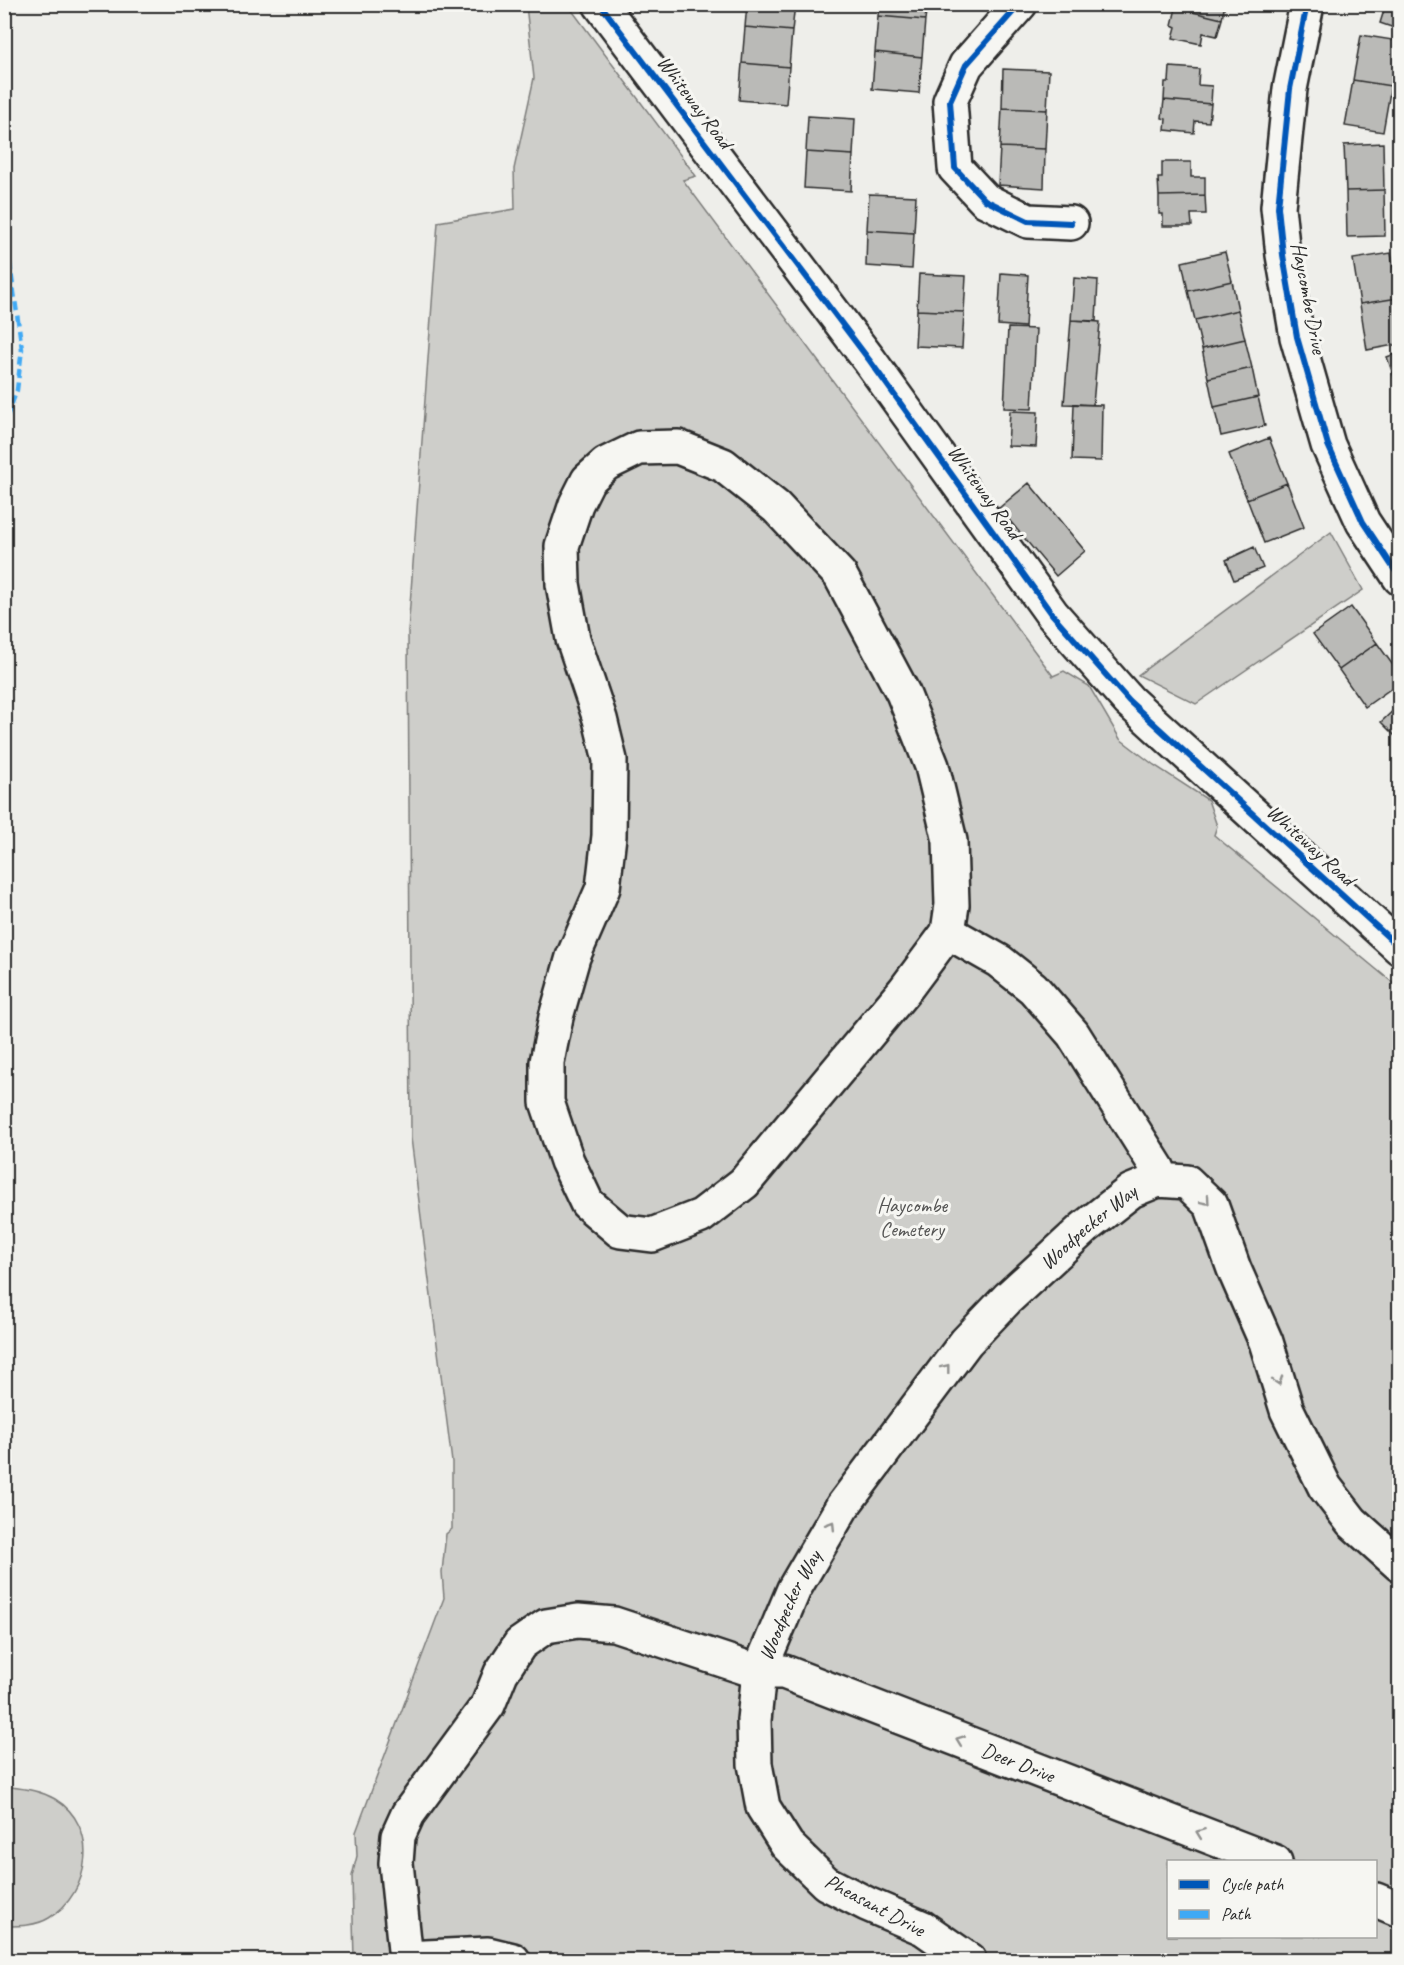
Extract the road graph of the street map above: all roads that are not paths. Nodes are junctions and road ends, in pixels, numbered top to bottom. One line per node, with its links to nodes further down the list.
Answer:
1 (600, 4): 7 (street, Whiteway Road)
2 (1020, 4): 4 (street)
3 (1307, 4): 5 (street, Haycombe Drive)
4 (1071, 224)
5 (1400, 578)
6 (948, 932): 6 (street); 8 (street)
7 (1400, 948)
8 (1158, 1180): 9 (street, Woodpecker Way, one-way to 9); 10 (street, Woodpecker Way, one-way to 8)
9 (1400, 1565)
10 (759, 1671): 11 (street, Deer Drive, one-way to 10); 14 (street, Deer Drive); 16 (street, Pheasant Drive)
11 (1270, 1860)
12 (1377, 1900): 13 (street)
13 (1400, 1910)
14 (406, 1959): 15 (street)
15 (513, 1960)
16 (969, 1960)

